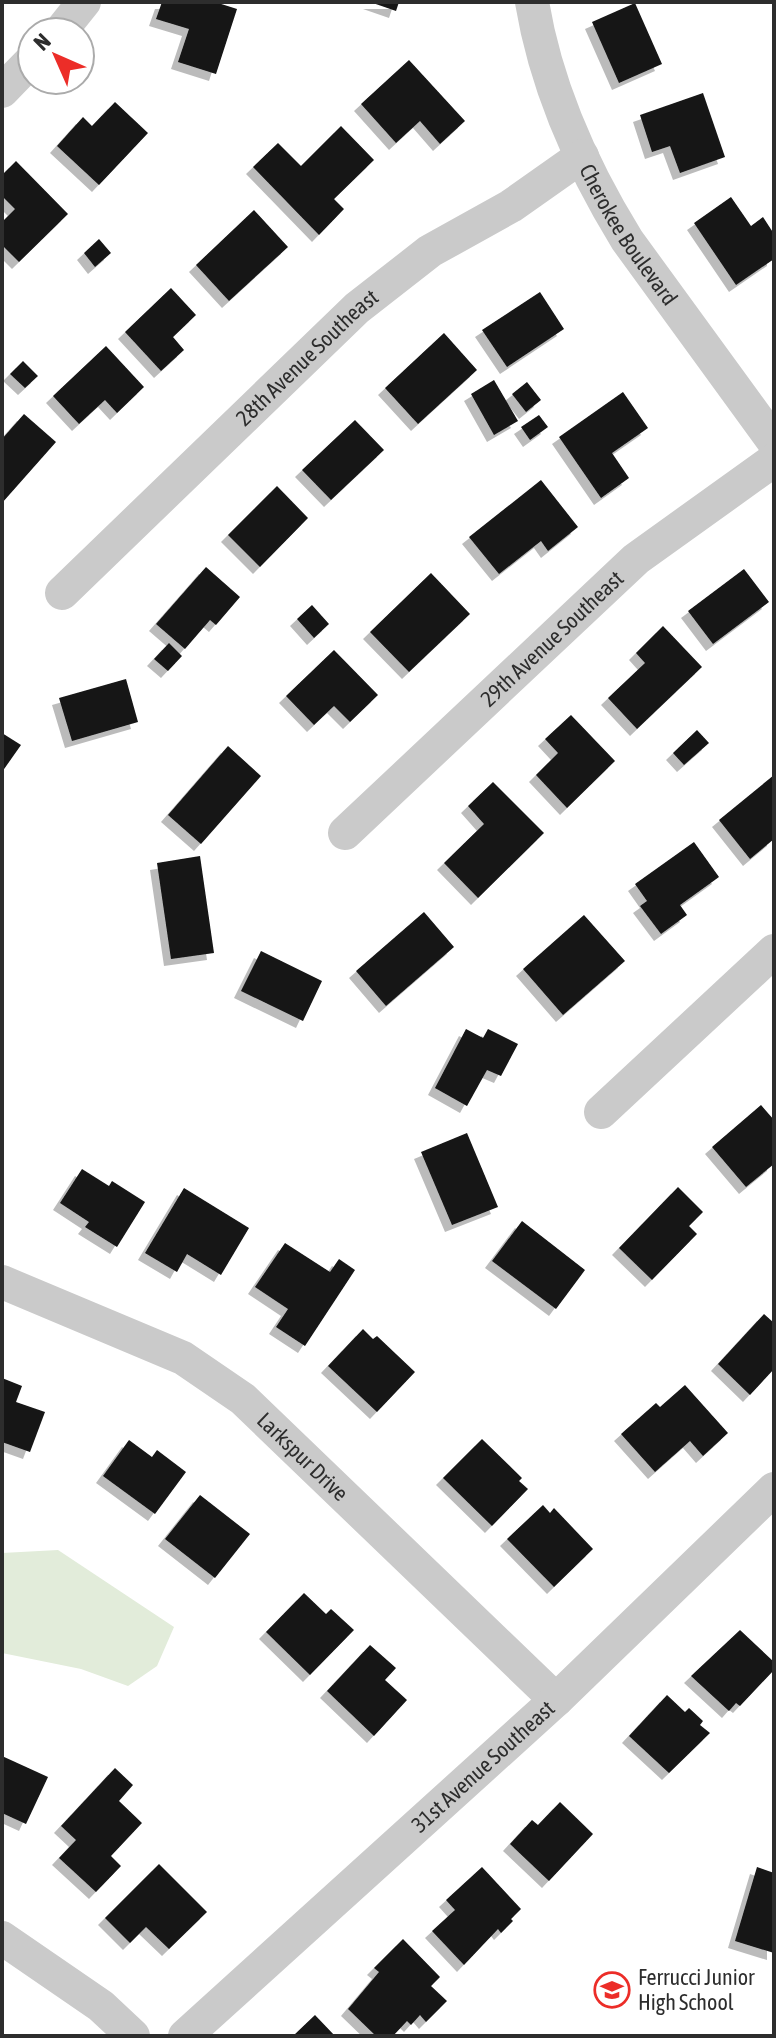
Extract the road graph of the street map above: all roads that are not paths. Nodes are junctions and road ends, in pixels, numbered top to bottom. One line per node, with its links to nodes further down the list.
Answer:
1 (532, 2): 4 (street, Cherokee Boulevard)
2 (16, 77): 3 (street)
3 (2, 91)
4 (582, 156): 5 (street, Cherokee Boulevard); 7 (street, 28th Avenue Southeast)
5 (774, 442)
6 (774, 460): 8 (street, 29th Avenue Southeast)
7 (62, 593)
8 (345, 833)
9 (774, 951): 10 (street)
10 (601, 1112)
11 (2, 1282): 13 (street, Larkspur Drive)
12 (774, 1489): 13 (street, 31st Avenue Southeast)
13 (556, 1700): 16 (street, 31st Avenue Southeast)
14 (2, 1938): 15 (street)
15 (133, 2036)
16 (185, 2036)

